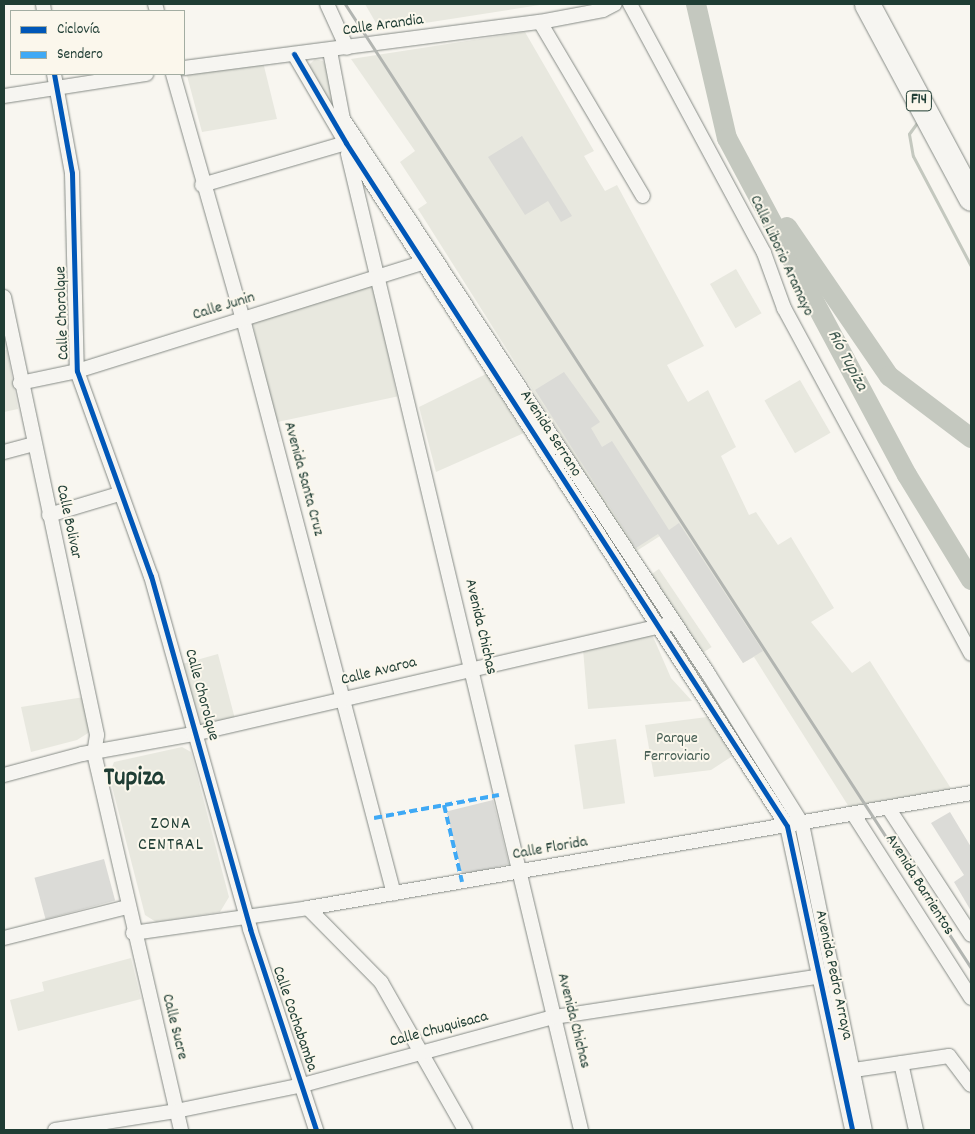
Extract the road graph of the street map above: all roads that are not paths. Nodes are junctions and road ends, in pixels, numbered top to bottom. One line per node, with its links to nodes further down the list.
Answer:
1 (327, 4): 7 (street)
2 (614, 4): 6 (street, Calle Arandia)
3 (630, 4): 30 (street, Calle Liborio Aramayo)
4 (867, 4): 16 (highway, F14)
5 (885, 4): 16 (highway, F14)
6 (540, 22): 7 (street, Calle Arandia); 18 (street)
7 (347, 48): 8 (street, Calle Arandia)
8 (330, 51): 9 (street, Calle Arandia); 15 (street, Avenida Serrano)
9 (294, 54): 10 (street, Calle Arandia); 15 (street, Avenida Serrano)
10 (185, 68)
11 (131, 75): 13 (street)
12 (173, 75): 17 (street, Avenida Santa Cruz)
13 (55, 80): 14 (street); 23 (street, Calle Chorolque)
14 (4, 96)
15 (350, 140): 17 (street); 19 (street, Avenida Serrano); 20 (street, Avenida Chichas)
16 (969, 180)
17 (202, 185): 22 (street, Avenida Santa Cruz)
18 (643, 196)
19 (430, 260): 20 (street, Calle Junin); 29 (street, Avenida Serrano)
20 (378, 278): 22 (street, Calle Junin); 31 (street, Avenida Chichas)
21 (4, 297): 24 (street, Calle Bolivar)
22 (243, 319): 23 (street, Calle Junin); 32 (street, Avenida Santa Cruz)
23 (77, 371): 24 (street, Calle Junin); 27 (street, Calle Chorolque)
24 (20, 383): 25 (street, Calle Bolivar)
25 (33, 444): 26 (street); 28 (street, Calle Bolivar)
26 (4, 452)
27 (119, 494): 28 (street); 33 (street, Calle Chorolque)
28 (48, 515): 34 (street, Calle Bolivar)
29 (666, 624): 31 (street, Calle Avaroa); 39 (street, Avenida Serrano); 40 (street, Avenida Serrano)
30 (971, 654)
31 (472, 667): 32 (street, Calle Avaroa); 41 (street, Avenida Chichas)
32 (344, 699): 33 (street, Calle Avaroa); 42 (street, Avenida Santa Cruz)
33 (193, 734): 34 (street, Calle Avaroa); 45 (street, Calle Chorolque)
34 (94, 753): 35 (street, Calle Avaroa); 43 (street, Calle Bolivar)
35 (4, 775)
36 (971, 793): 37 (street, Calle Florida)
37 (890, 809): 38 (street, Calle Florida); 47 (street, Avenida Barrientos)
38 (854, 815): 39 (street, Calle Florida); 50 (street, Avenida Barrientos)
39 (802, 824): 40 (street, Calle Florida); 49 (street, Avenida Pedro Arraya)
40 (787, 826): 41 (street, Calle Florida); 49 (street, Avenida Pedro Arraya)
41 (519, 872): 42 (street, Calle Florida); 51 (street, Avenida Chichas)
42 (394, 894): 44 (street, Calle Florida)
43 (127, 907): 46 (street, Calle Sucre); 48 (street)
44 (308, 908): 45 (street, Calle Florida); 52 (street)
45 (246, 916): 46 (street, Calle Florida); 55 (street, Calle Cochabamba)
46 (133, 933): 57 (street, Calle Sucre)
47 (971, 935)
48 (4, 938)
49 (827, 975): 51 (street, Calle Chuquisaca); 54 (street, Avenida Pedro Arraya); 63 (street, Avenida Pedro Arraya)
50 (971, 998)
51 (554, 1017): 52 (street, Calle Chuquisaca); 62 (street, Avenida Chichas)
52 (422, 1053): 55 (street, Calle Chuquisaca); 61 (street)
53 (901, 1063): 54 (street); 56 (street); 64 (street)
54 (854, 1070): 63 (street, Avenida Pedro Arraya)
55 (303, 1085): 57 (street, Calle Chuquisaca); 60 (street, Calle Cochabamba)
56 (971, 1086)
57 (176, 1111): 58 (street, Calle Chuquisaca); 59 (street, Calle Sucre)
58 (55, 1130)
59 (181, 1130)
60 (316, 1130)
61 (465, 1130)
62 (581, 1130)
63 (859, 1130)
64 (916, 1130)

